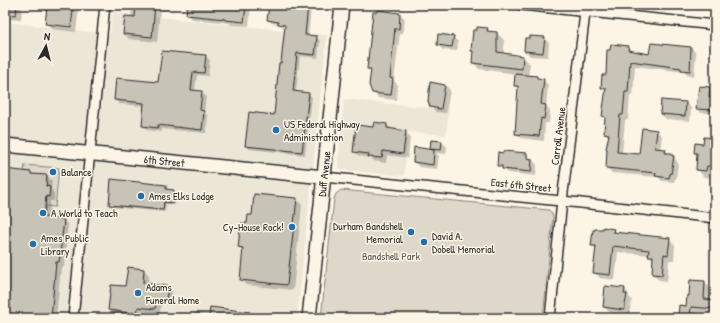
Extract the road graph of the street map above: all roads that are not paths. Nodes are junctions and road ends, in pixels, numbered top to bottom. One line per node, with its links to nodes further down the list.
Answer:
1 (105, 5): 7 (street)
2 (342, 5): 8 (main road, Duff Avenue)
3 (521, 5): 4 (street)
4 (585, 8): 5 (street); 9 (street, Carroll Avenue)
5 (715, 25)
6 (5, 145): 7 (main road, 6th Street)
7 (90, 154): 8 (main road, 6th Street); 11 (street)
8 (324, 178): 9 (street, East 6th Street); 12 (main road, Duff Avenue)
9 (562, 201): 10 (street, East 6th Street); 13 (street, Carroll Avenue)
10 (715, 218)
11 (73, 318)
12 (309, 318)
13 (550, 318)

